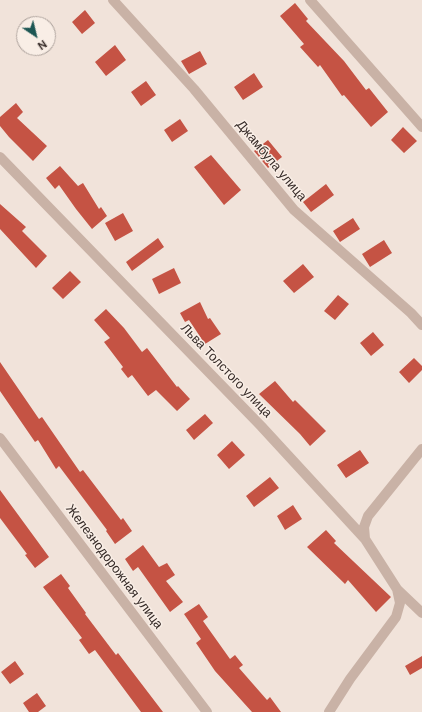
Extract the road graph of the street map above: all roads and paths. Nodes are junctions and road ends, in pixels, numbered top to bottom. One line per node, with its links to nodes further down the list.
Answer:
1 (114, 0): 5 (street, Джамбула улица)
2 (310, 0): 3 (street)
3 (422, 127)
4 (0, 157): 8 (street, Льва Толстого улица)
5 (422, 325)
6 (0, 438): 11 (street, Железнодорожная улица)
7 (422, 450): 8 (street)
8 (364, 540): 9 (street, Льва Толстого улица)
9 (397, 589): 10 (street, Льва Толстого улица); 12 (street)
10 (422, 613)
11 (207, 712)
12 (329, 712)

